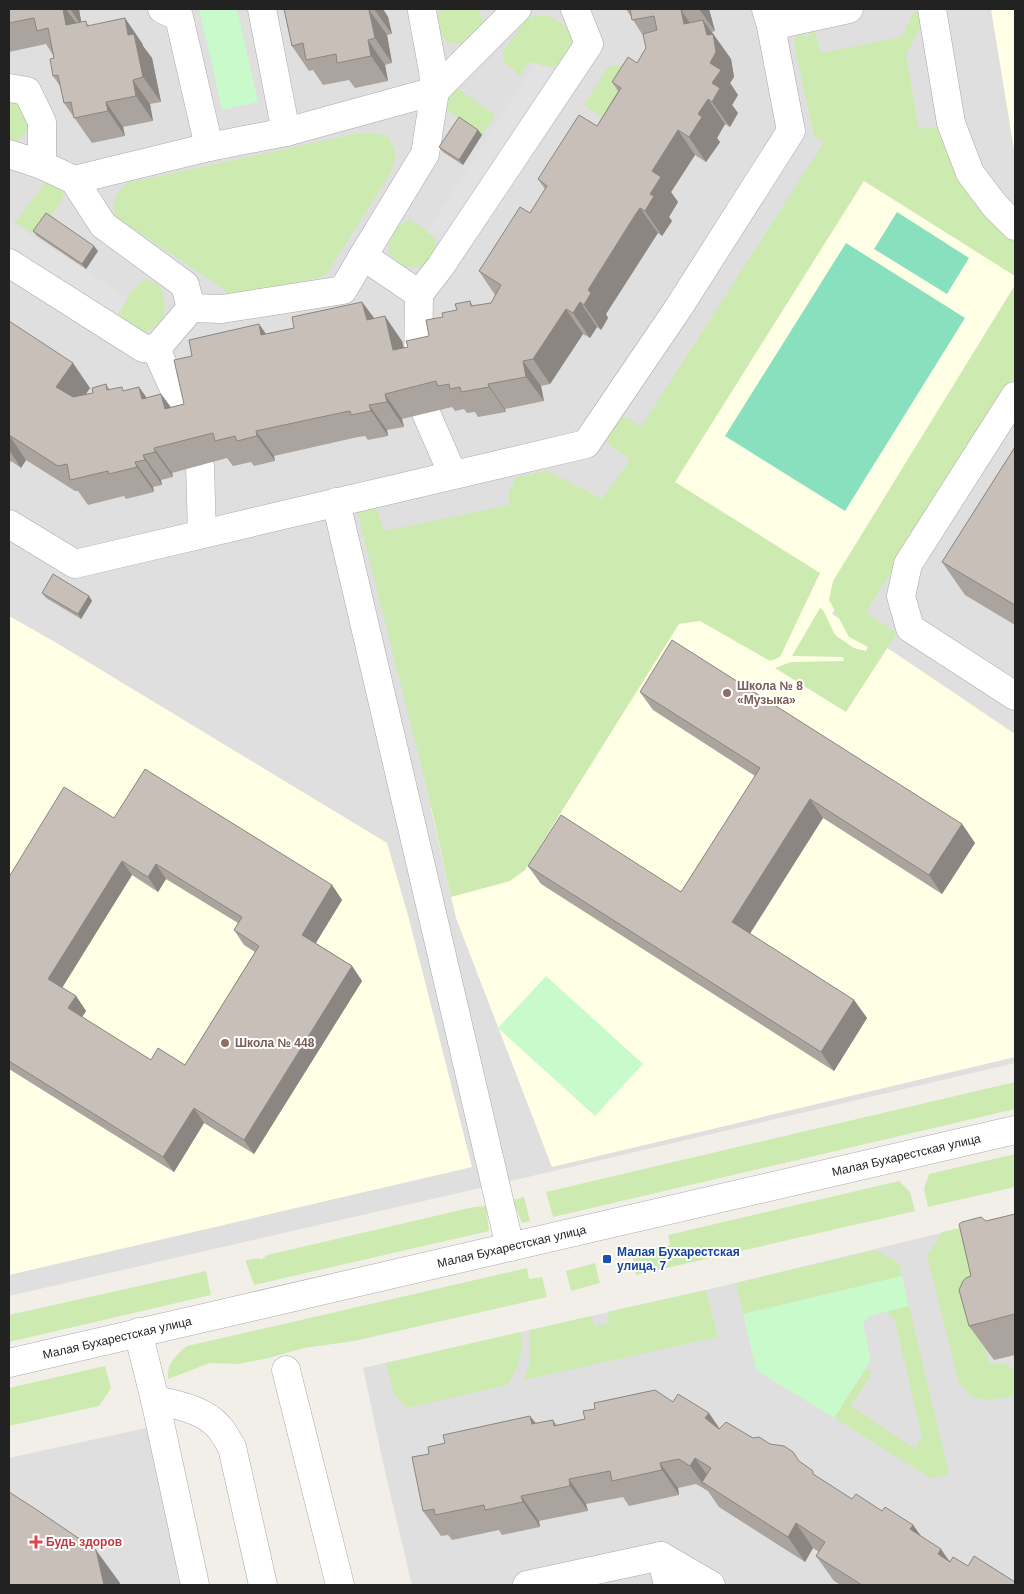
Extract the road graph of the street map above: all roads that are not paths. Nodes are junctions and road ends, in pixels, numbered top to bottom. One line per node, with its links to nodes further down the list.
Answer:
1 (162, 9): 12 (street)
2 (262, 9): 11 (street)
3 (422, 9): 10 (street)
4 (517, 9): 10 (street)
5 (575, 9): 19 (street)
6 (849, 9): 8 (street)
7 (932, 9): 16 (street)
8 (768, 18): 28 (street)
9 (9, 88): 14 (street)
10 (435, 91): 11 (street); 17 (street)
11 (286, 132): 12 (street)
12 (209, 147): 15 (street)
13 (9, 154): 14 (street)
14 (42, 165): 15 (street)
15 (74, 180): 21 (street)
16 (1015, 226)
17 (363, 256): 19 (street); 20 (street)
18 (9, 263): 22 (street)
19 (409, 287): 20 (street); 23 (street)
20 (343, 290): 21 (street)
21 (191, 308): 22 (street)
22 (156, 349): 26 (street)
23 (418, 373)
24 (1015, 396): 32 (street)
25 (426, 413): 28 (street)
26 (193, 431)
27 (200, 466): 31 (street)
28 (453, 475): 29 (street)
29 (336, 502): 31 (street); 34 (street)
30 (9, 524): 31 (street)
31 (202, 534)
32 (1015, 696)
33 (1015, 1130): 34 (street, Малая Бухарестская улица)
34 (510, 1247): 35 (street, Малая Бухарестская улица)
35 (138, 1332): 36 (street, Малая Бухарестская улица); 38 (street)
36 (9, 1363)
37 (286, 1370): 42 (street)
38 (155, 1400): 40 (street); 41 (street)
39 (661, 1556): 43 (street); 44 (street); 45 (street)
40 (195, 1585)
41 (263, 1585)
42 (340, 1585)
43 (527, 1585)
44 (668, 1585)
45 (710, 1585)

